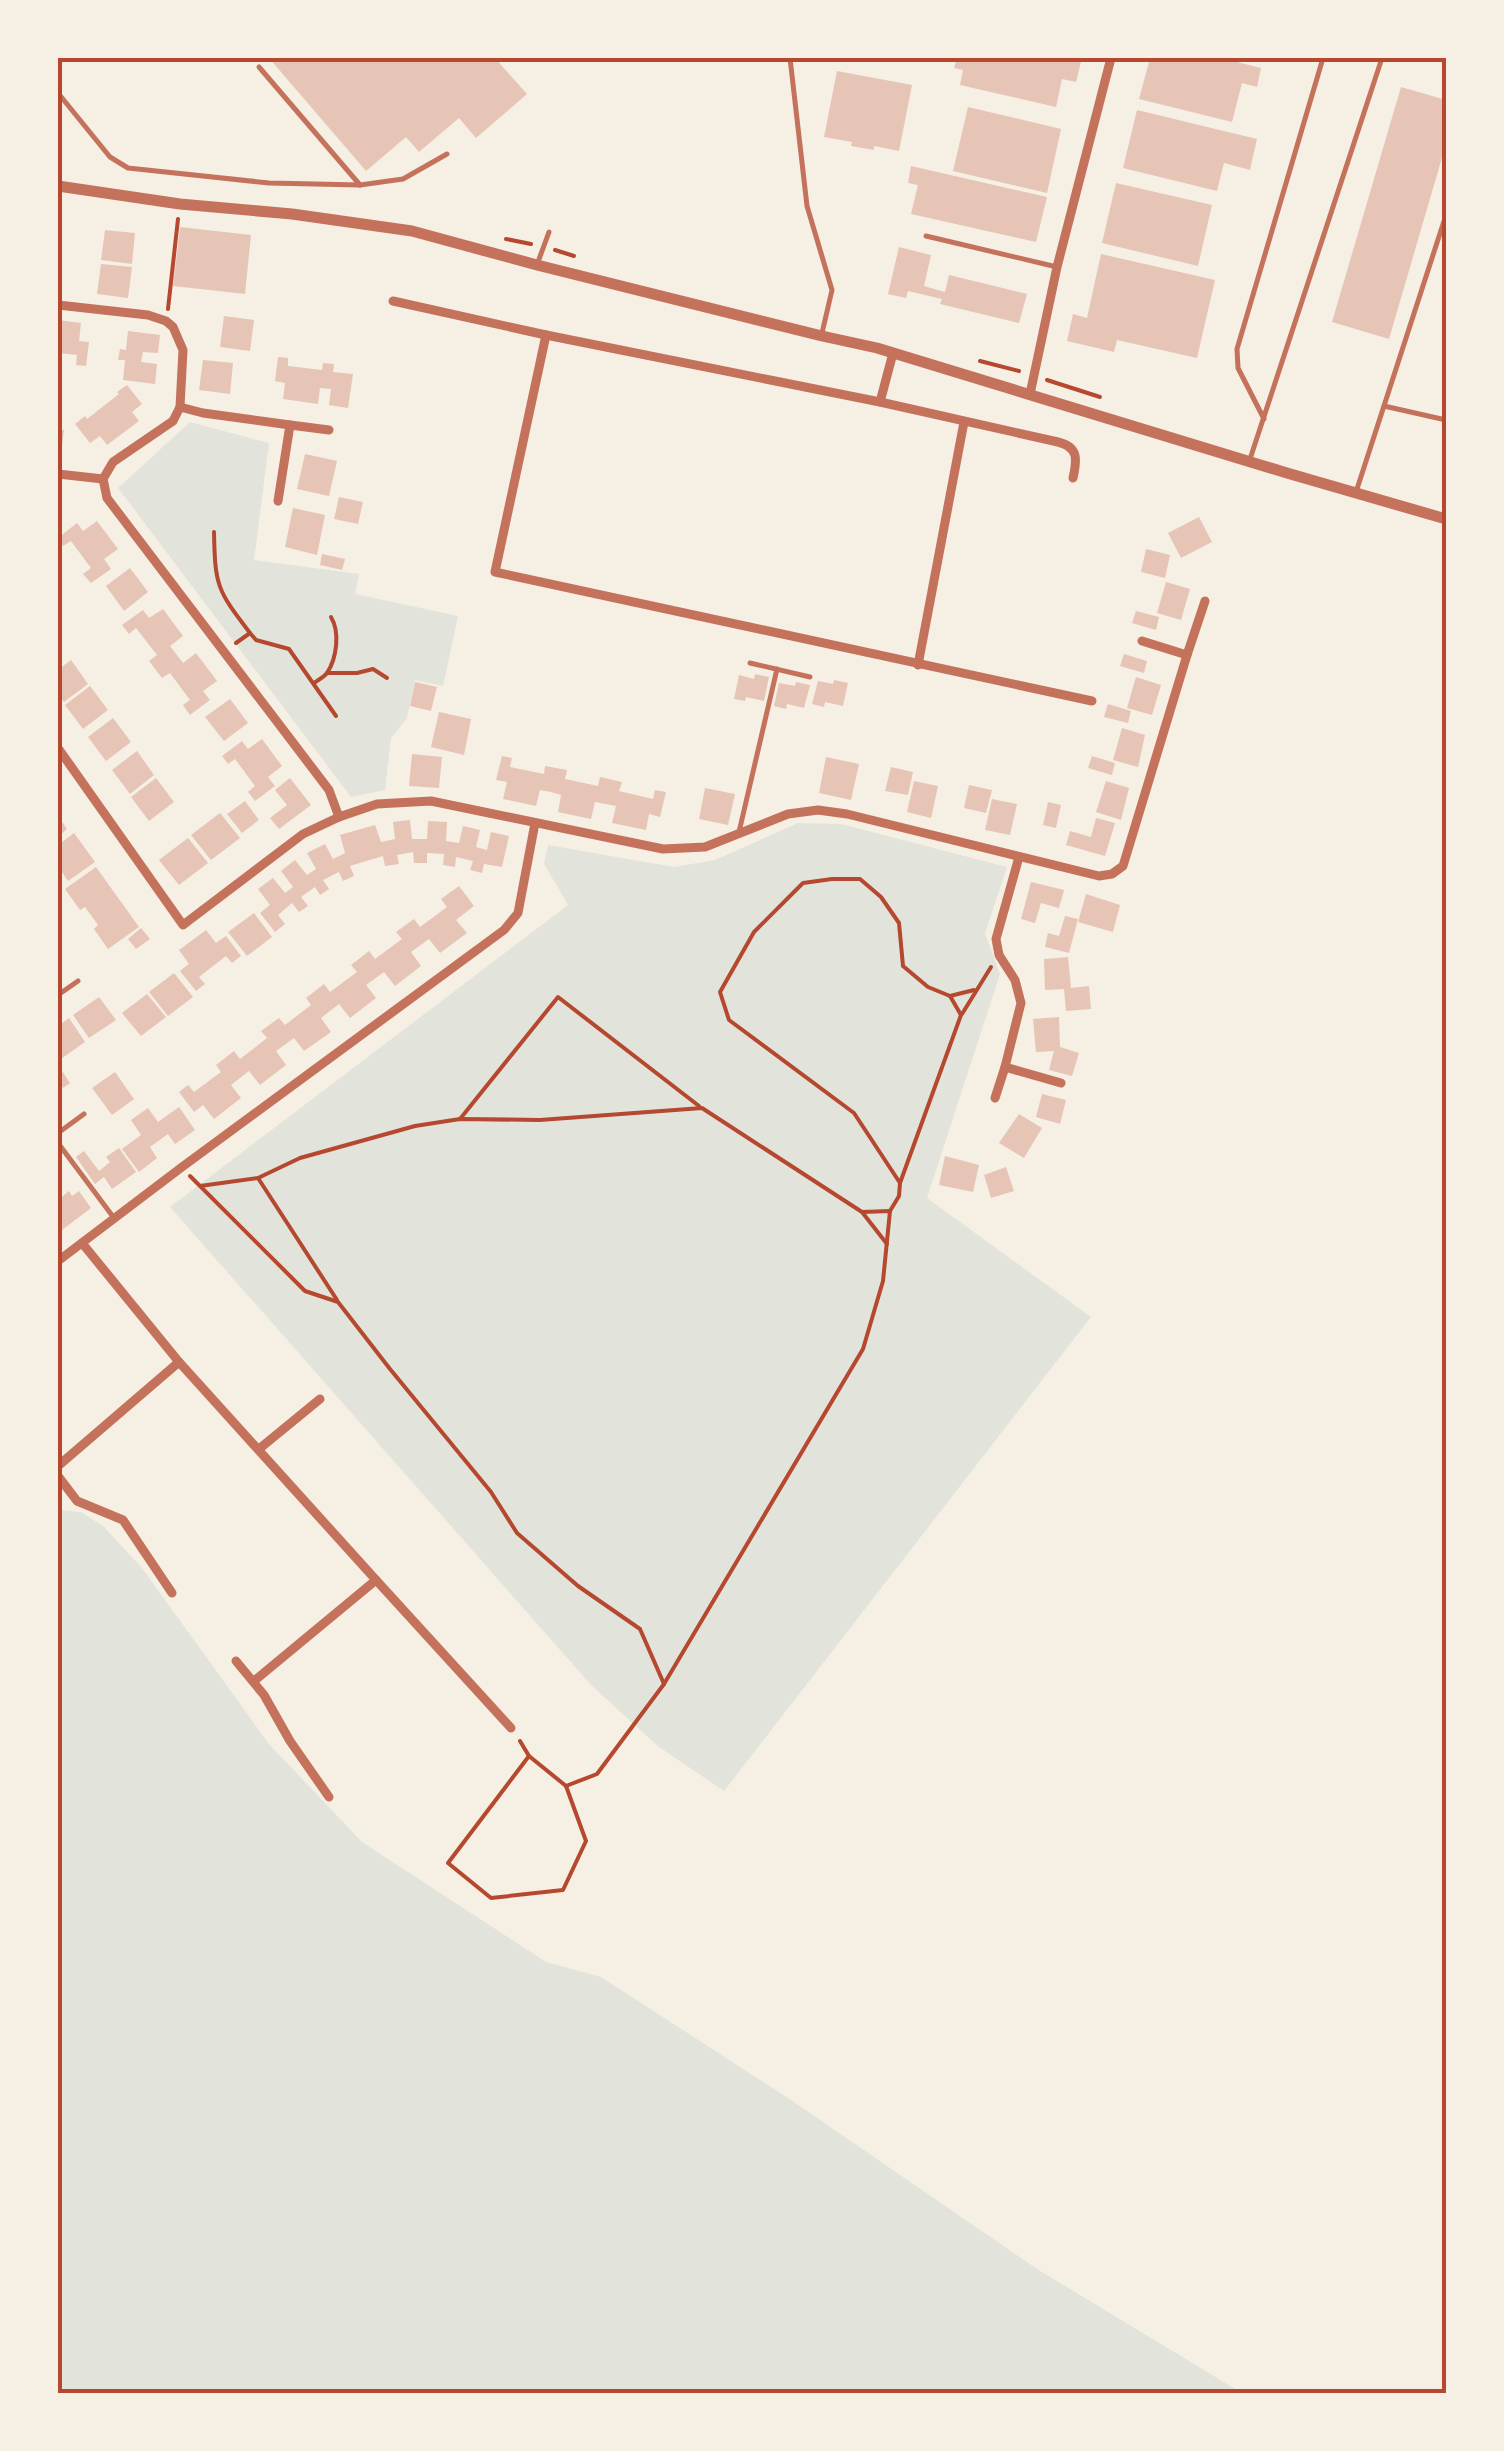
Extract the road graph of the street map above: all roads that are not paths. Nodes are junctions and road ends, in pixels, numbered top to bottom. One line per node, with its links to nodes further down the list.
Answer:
1 (790, 58): 20 (lane)
2 (1112, 58): 16 (street)
3 (1323, 58): 26 (lane)
4 (1382, 58): 26 (lane)
5 (1437, 58): 6 (lane)
6 (1446, 61)
7 (259, 67): 11 (lane)
8 (58, 93): 11 (lane)
9 (448, 154): 11 (lane)
10 (58, 186): 15 (street)
11 (360, 186)
12 (1446, 215): 24 (lane)
13 (549, 232): 15 (lane)
14 (926, 236): 16 (lane)
15 (537, 265): 20 (street)
16 (1058, 268): 22 (street)
17 (393, 301): 19 (street)
18 (58, 304): 25 (street)
19 (546, 335): 23 (street); 42 (street)
20 (822, 336): 21 (street)
21 (893, 353): 22 (street); 23 (street)
22 (1030, 394): 31 (street)
23 (880, 402): 28 (street)
24 (1384, 406): 27 (lane); 35 (lane)
25 (180, 407): 29 (street); 34 (street)
26 (1264, 419): 31 (lane)
27 (1446, 420)
28 (964, 422): 33 (street); 42 (street)
29 (290, 425): 30 (street); 36 (street)
30 (329, 430)
31 (1250, 462): 35 (street)
32 (58, 474): 34 (street)
33 (1073, 478)
34 (102, 479): 47 (street)
35 (1356, 492): 37 (street)
36 (278, 501)
37 (1446, 519)
38 (1204, 601): 40 (street)
39 (1142, 641): 40 (street)
40 (1187, 655): 50 (street)
41 (750, 663): 43 (lane)
42 (918, 665): 45 (street)
43 (776, 669): 44 (lane); 49 (lane)
44 (810, 677)
45 (1092, 701)
46 (58, 748): 47 (street)
47 (338, 817): 48 (street)
48 (535, 823): 49 (street); 59 (street)
49 (738, 834): 50 (street)
50 (1019, 856): 53 (street)
51 (78, 981): 52 (lane)
52 (58, 995)
53 (1005, 1067): 54 (street); 55 (street)
54 (1061, 1083)
55 (995, 1098)
56 (84, 1114): 57 (lane)
57 (58, 1132)
58 (58, 1143): 59 (lane)
59 (114, 1218): 60 (street)
60 (82, 1243): 61 (street); 62 (street)
61 (58, 1262)
62 (179, 1362): 64 (street); 65 (street)
63 (320, 1399): 64 (street)
64 (259, 1449): 67 (street)
65 (58, 1466)
66 (58, 1476): 68 (street)
67 (376, 1580): 70 (street); 71 (street)
68 (172, 1593)
69 (236, 1660): 70 (street)
70 (254, 1681): 72 (street)
71 (511, 1728)
72 (329, 1797)

